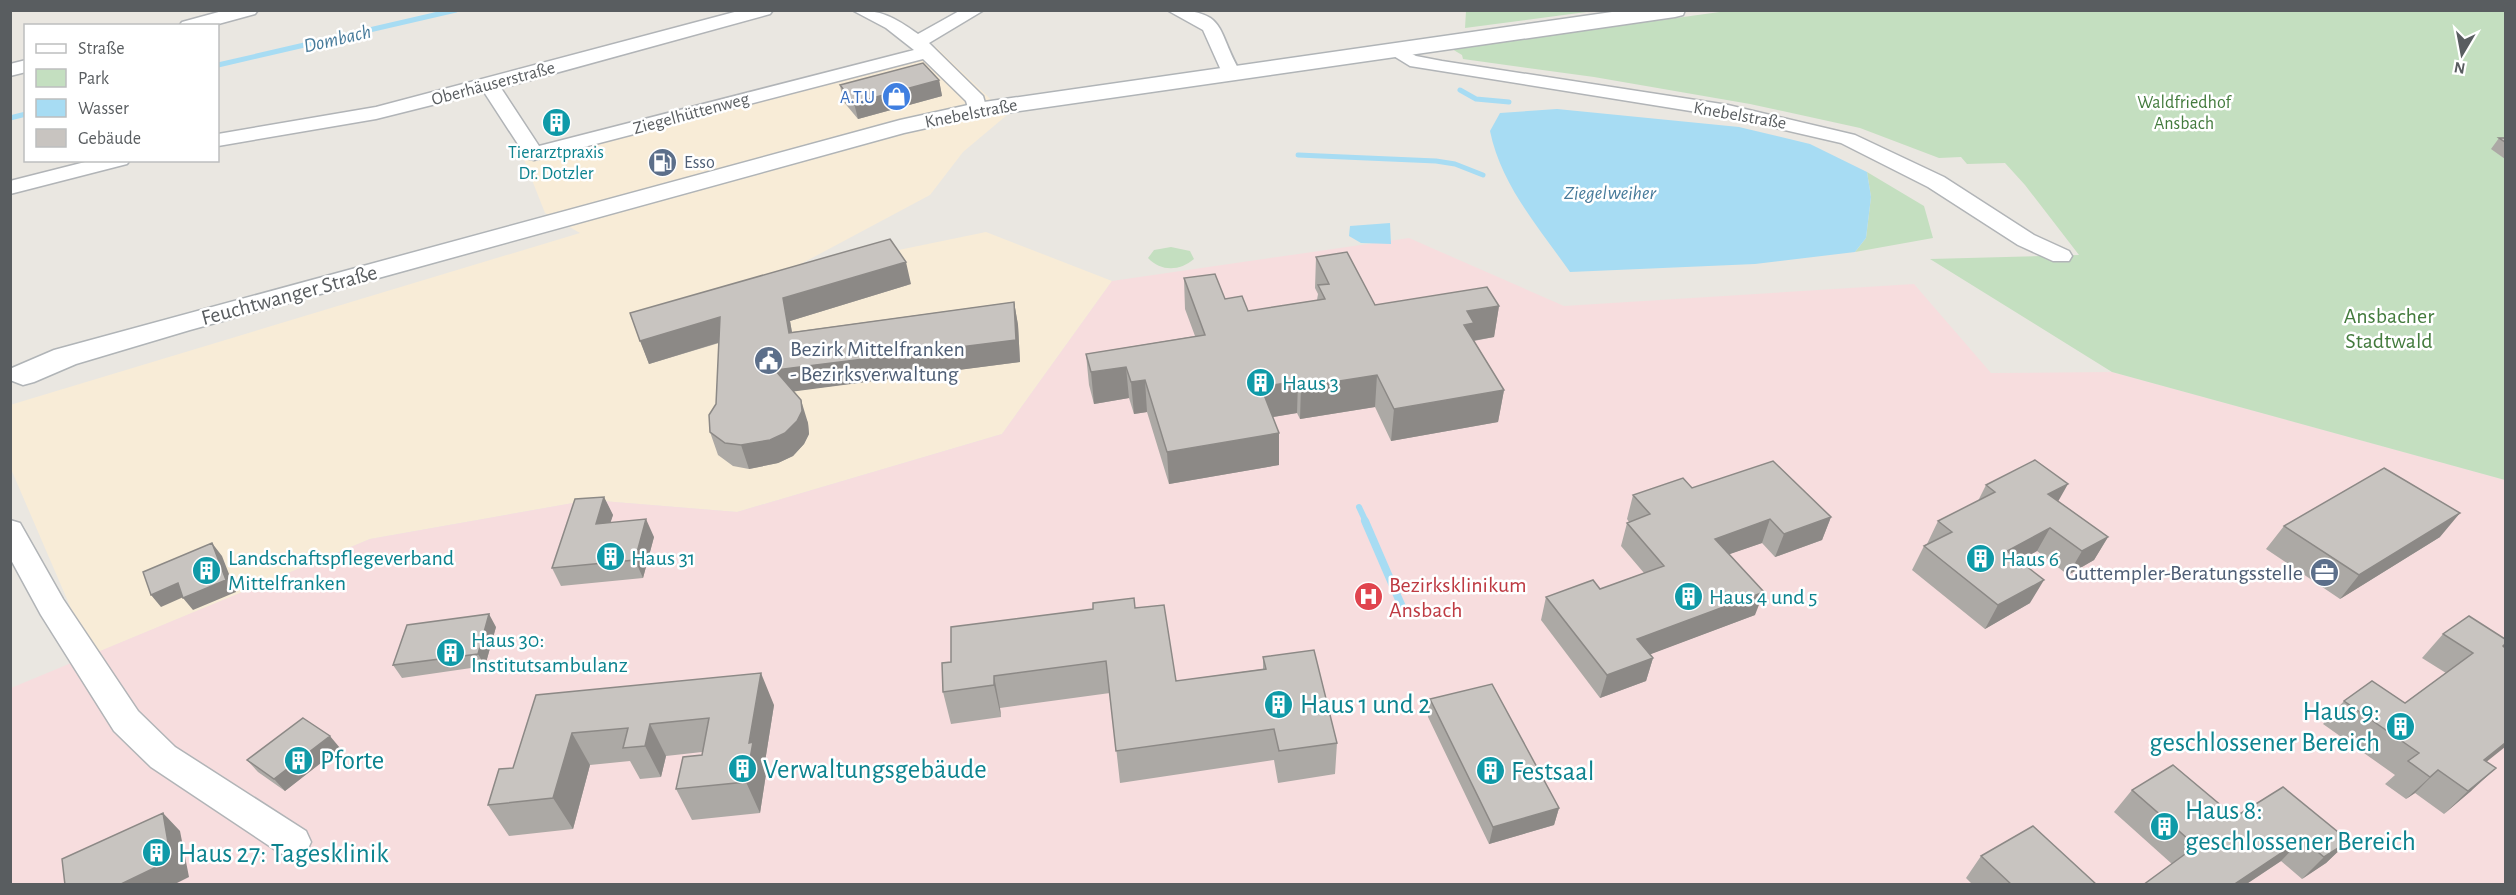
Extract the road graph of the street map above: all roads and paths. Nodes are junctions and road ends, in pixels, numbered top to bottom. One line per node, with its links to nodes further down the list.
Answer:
1 (249, 10): 7 (street)
2 (764, 10): 11 (street, Oberhäuserstraße)
3 (861, 10): 8 (street)
4 (975, 10): 8 (street)
5 (1176, 10): 10 (street)
6 (1675, 10): 9 (main road, Knebelstraße)
7 (196, 24)
8 (922, 47): 11 (street, Ziegelhüttenweg); 12 (street)
9 (1393, 50): 10 (main road, Knebelstraße); 17 (street, Knebelstraße)
10 (1231, 74): 12 (main road, Knebelstraße)
11 (489, 85): 13 (street, Oberhäuserstraße)
12 (977, 110): 16 (main road, Knebelstraße)
13 (219, 140)
14 (112, 162): 15 (street)
15 (10, 188)
16 (558, 221): 18 (main road, Feuchtwanger Straße)
17 (2061, 256)
18 (14, 380)
19 (10, 530): 20 (street)
20 (293, 842)

